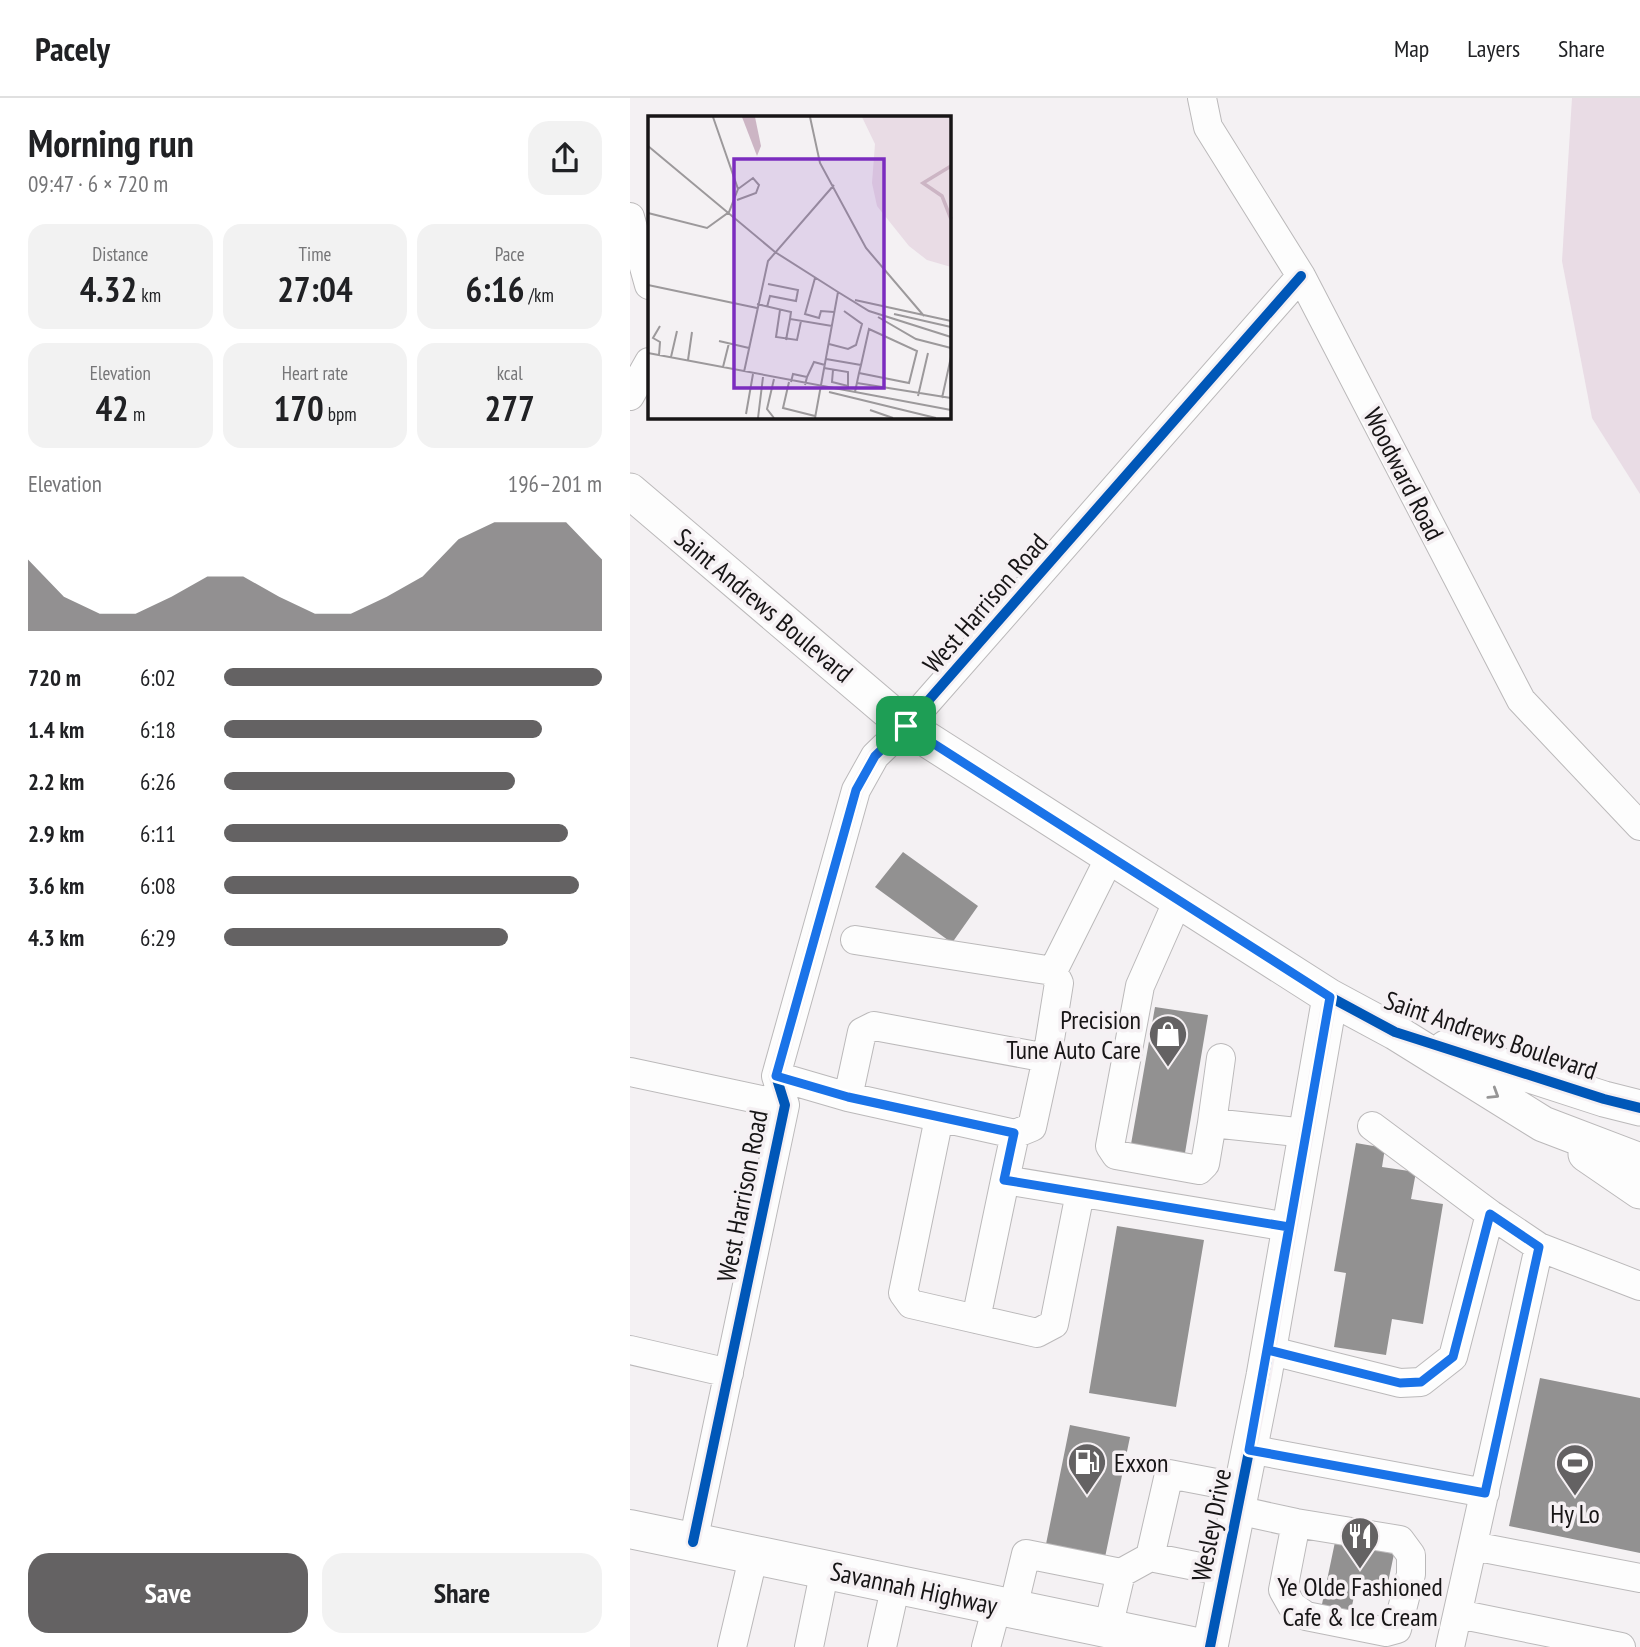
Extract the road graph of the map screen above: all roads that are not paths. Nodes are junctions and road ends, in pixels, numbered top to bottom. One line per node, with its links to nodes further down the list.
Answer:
1 (1202, 98): 3 (street, Woodward Road)
2 (630, 217): 4 (street)
3 (1301, 276): 6 (street, West Harrison Road); 7 (street, Woodward Road)
4 (648, 281)
5 (630, 491): 6 (main road, Saint Andrews Boulevard)
6 (906, 726): 8 (main road, Saint Andrews Boulevard); 17 (street, West Harrison Road)
7 (1640, 826)
8 (1110, 857): 9 (main road, Saint Andrews Boulevard); 11 (street)
9 (1178, 900): 12 (main road, Saint Andrews Boulevard); 24 (street)
10 (855, 940): 11 (street)
11 (1053, 971): 14 (street)
12 (1330, 997): 13 (main road, Saint Andrews Boulevard); 28 (main road, Wesley Drive)
13 (1395, 1032): 19 (main road, Saint Andrews Boulevard); 25 (main road, Saint Andrews Boulevard, one-way to 25)
14 (1047, 1058): 18 (street); 27 (street)
15 (1221, 1058): 24 (street)
16 (630, 1072): 20 (street)
17 (776, 1076): 18 (street); 20 (street, West Harrison Road)
18 (848, 1097): 23 (street)
19 (1604, 1099): 21 (main road, Saint Andrews Boulevard); 22 (main road)
20 (785, 1105): 40 (street, West Harrison Road)
21 (1640, 1108)
22 (1640, 1115)
23 (939, 1118): 27 (street); 37 (street)
24 (1212, 1123): 28 (street)
25 (1543, 1124): 29 (main road, Saint Andrews Boulevard); 31 (main road)
26 (1372, 1126): 33 (street)
27 (1014, 1133): 30 (street)
28 (1306, 1133): 34 (main road, Wesley Drive)
29 (1640, 1161)
30 (1004, 1180): 32 (street); 37 (street)
31 (1640, 1191)
32 (1080, 1193): 34 (street); 37 (street)
33 (1490, 1214): 35 (street); 39 (street)
34 (1289, 1227): 39 (main road, Wesley Drive)
35 (1539, 1247): 36 (street); 42 (street)
36 (1640, 1286)
37 (976, 1319)
38 (630, 1350): 40 (street)
39 (1268, 1350): 41 (main road, Wesley Drive)
40 (729, 1373): 46 (street, West Harrison Road)
41 (1249, 1450): 42 (street); 43 (main road, Wesley Drive)
42 (1485, 1493): 47 (street)
43 (1239, 1499): 44 (street); 49 (street); 51 (main road, Wesley Drive)
44 (1296, 1523): 44 (street)
45 (630, 1529): 46 (highway, Savannah Highway)
46 (693, 1542): 48 (highway, Savannah Highway)
47 (1473, 1546): 53 (street); 56 (street)
48 (754, 1554): 50 (highway, Savannah Highway); 58 (street)
49 (1150, 1558): 51 (street); 52 (street)
50 (825, 1569): 54 (highway, Savannah Highway); 59 (street)
51 (1225, 1572): 63 (main road, Wesley Drive)
52 (1121, 1573): 55 (street); 57 (street)
53 (1640, 1578)
54 (896, 1584): 55 (highway, Savannah Highway); 60 (street)
55 (1005, 1607): 57 (highway, Savannah Highway); 61 (street)
56 (1458, 1614): 64 (street); 65 (street)
57 (1108, 1628): 62 (highway, Savannah Highway)
58 (732, 1647)
59 (809, 1647)
60 (882, 1647)
61 (986, 1647)
62 (1197, 1647)
63 (1210, 1647)
64 (1450, 1647)
65 (1620, 1647)

